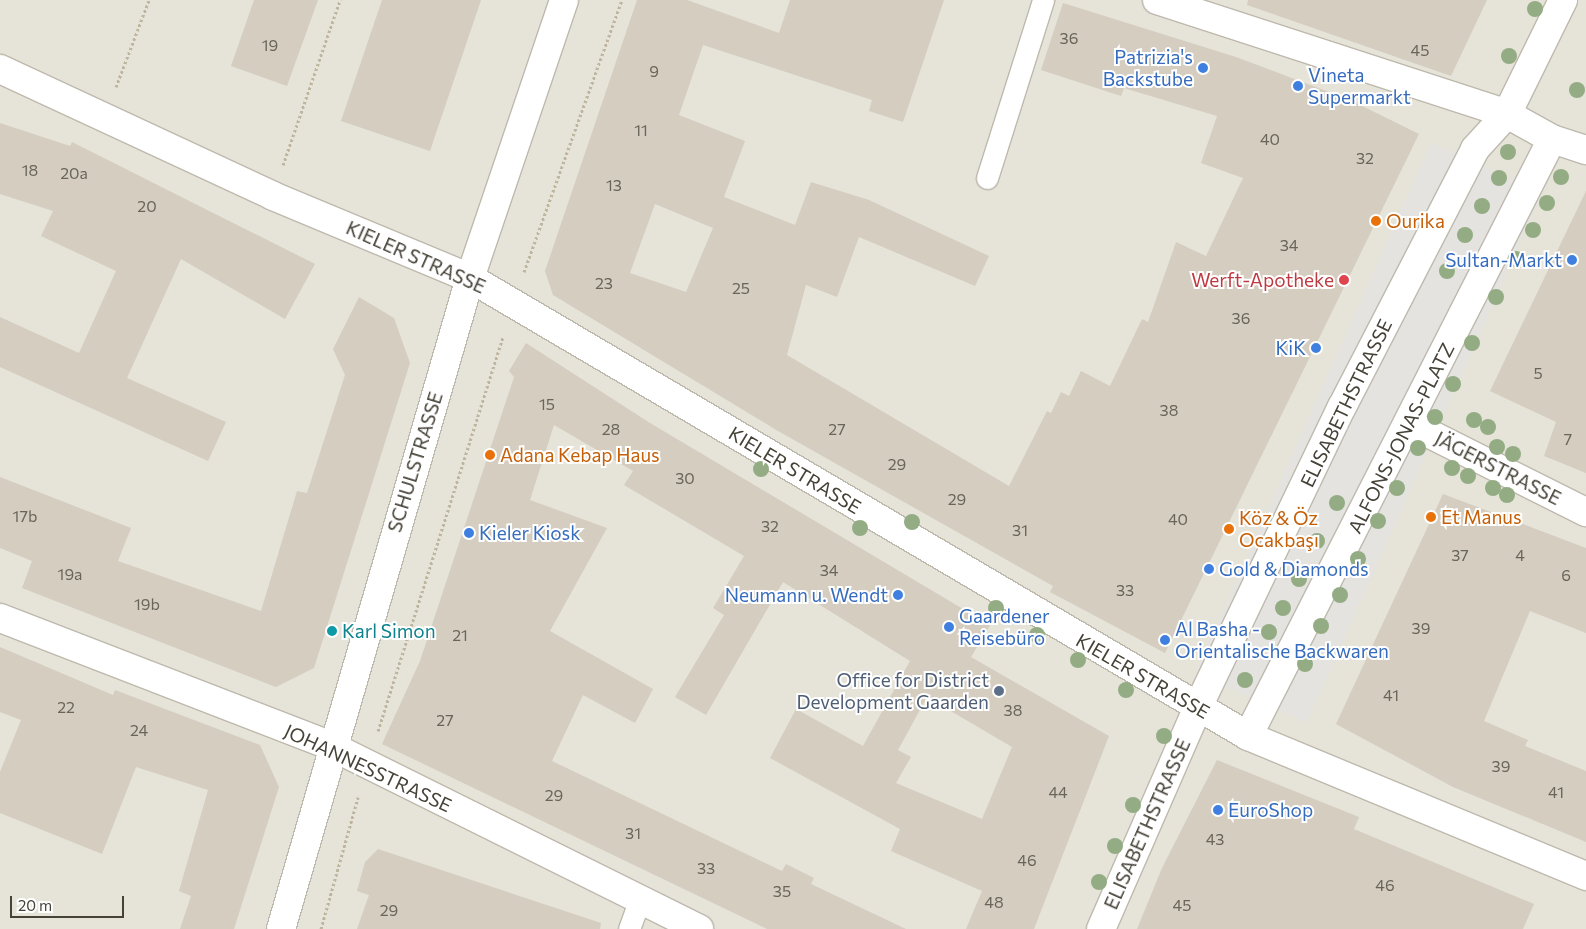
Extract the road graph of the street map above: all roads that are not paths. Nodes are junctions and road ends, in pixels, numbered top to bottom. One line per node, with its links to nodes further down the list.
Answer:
1 (564, 0): 10 (street, SCHULSTRASSE)
2 (1043, 0): 9 (lane)
3 (1157, 0): 6 (street)
4 (1563, 0): 6 (street, ELISABETHSTRASSE)
5 (0, 69): 10 (street, KIELER STRASSE)
6 (1507, 114): 7 (street); 14 (street, ELISABETHSTRASSE)
7 (1552, 139): 8 (street); 11 (street, ALFONS-JONAS-PLATZ)
8 (1586, 150)
9 (987, 178)
10 (470, 278): 14 (street, KIELER STRASSE); 16 (street, SCHULSTRASSE)
11 (1410, 424): 12 (street, JÄGERSTRASSE); 15 (street, ALFONS-JONAS-PLATZ)
12 (1586, 512)
13 (0, 618): 16 (street, JOHANNESSTRASSE)
14 (1197, 709): 15 (street, KIELER STRASSE); 22 (street, ELISABETHSTRASSE)
15 (1248, 736): 17 (street, KIELER STRASSE)
16 (331, 746): 18 (street, JOHANNESSTRASSE); 19 (street, SCHULSTRASSE)
17 (1586, 876)
18 (639, 900): 20 (lane); 21 (street, JOHANNESSTRASSE)
19 (281, 929)
20 (629, 929)
21 (699, 929)
22 (1101, 929)

